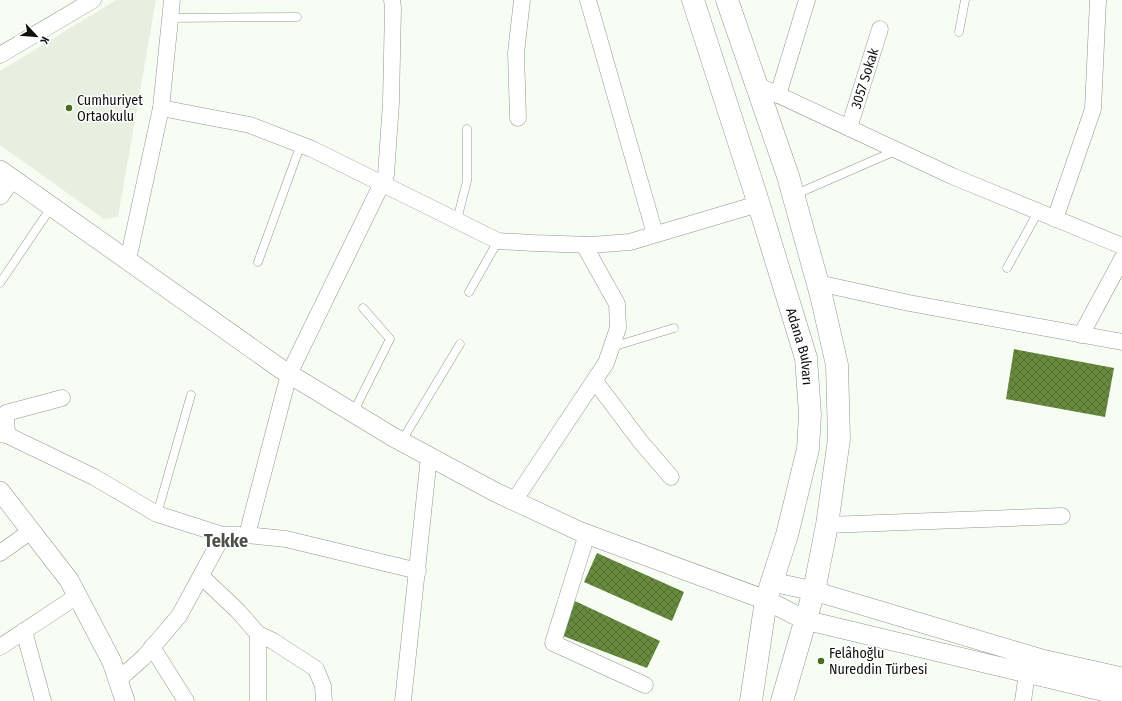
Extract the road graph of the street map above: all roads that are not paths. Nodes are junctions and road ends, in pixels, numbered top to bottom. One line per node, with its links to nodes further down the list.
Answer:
1 (93, 0): 15 (street)
2 (172, 0): 12 (street)
3 (392, 0): 25 (street)
4 (522, 0): 19 (street)
5 (588, 0): 33 (street)
6 (693, 0): 28 (main road, Adana Bulvarı)
7 (727, 0): 16 (main road)
8 (807, 0): 17 (street)
9 (965, 0): 14 (lane)
10 (1098, 0): 31 (street)
11 (297, 17): 12 (lane)
12 (170, 18): 18 (street)
13 (880, 29): 20 (street, 3057 Sokak)
14 (959, 32)
15 (0, 55)
16 (755, 84): 17 (street); 27 (main road)
17 (778, 95): 20 (street)
18 (161, 108): 22 (street); 38 (street)
19 (518, 118)
20 (849, 128): 23 (street)
21 (467, 129): 32 (lane)
22 (301, 144): 25 (street); 39 (lane)
23 (896, 150): 27 (lane); 30 (street)
24 (6, 174): 26 (street); 29 (street)
25 (382, 183): 32 (street); 50 (street)
26 (0, 195)
27 (793, 196): 42 (main road)
28 (758, 204): 33 (street); 71 (main road, Adana Bulvarı)
29 (52, 206): 38 (street); 41 (lane)
30 (1038, 212): 31 (street); 40 (lane)
31 (1055, 219): 36 (street)
32 (457, 220): 34 (street)
33 (655, 234): 35 (street)
34 (498, 241): 35 (street); 43 (lane)
35 (584, 245): 49 (street)
36 (1122, 246)
37 (1122, 259): 46 (street)
38 (128, 260): 50 (street)
39 (258, 262)
40 (1007, 268)
41 (0, 283)
42 (818, 283): 46 (street); 63 (main road)
43 (469, 292)
44 (363, 308): 54 (lane)
45 (674, 328): 49 (lane)
46 (1081, 335): 47 (street)
47 (1122, 342)
48 (460, 344): 56 (lane)
49 (611, 347): 51 (street)
50 (289, 374): 54 (street); 67 (street)
51 (595, 381): 58 (street); 60 (street)
52 (191, 395): 61 (lane)
53 (62, 398): 55 (street)
54 (353, 413): 56 (street)
55 (4, 435): 61 (street)
56 (402, 442): 57 (street)
57 (429, 457): 60 (street); 69 (street)
58 (671, 477)
59 (0, 492): 64 (street)
60 (514, 501): 65 (street)
61 (157, 514): 66 (street)
62 (1062, 516): 63 (street)
63 (827, 525): 72 (main road)
64 (31, 531): 68 (street); 73 (street)
65 (586, 534): 71 (street); 82 (street)
66 (223, 535): 67 (street); 70 (street)
67 (247, 535): 69 (street)
68 (0, 553)
69 (418, 571): 84 (street)
70 (201, 576): 76 (street); 78 (street)
71 (769, 591): 72 (street); 74 (street); 90 (main road, Adana Bulvarı)
72 (814, 591): 74 (main road); 80 (street)
73 (77, 596): 75 (street); 81 (street)
74 (805, 620): 79 (street); 91 (main road)
75 (24, 631): 77 (street); 85 (street)
76 (258, 634): 88 (street); 89 (street)
77 (0, 647)
78 (152, 647): 81 (street); 87 (street)
79 (1027, 673): 83 (street); 92 (street)
80 (1122, 677)
81 (118, 680): 86 (street)
82 (645, 685)
83 (1122, 696)
84 (406, 700)
85 (43, 701)
86 (125, 701)
87 (186, 701)
88 (258, 701)
89 (324, 701)
90 (751, 701)
91 (782, 701)
92 (1022, 701)

